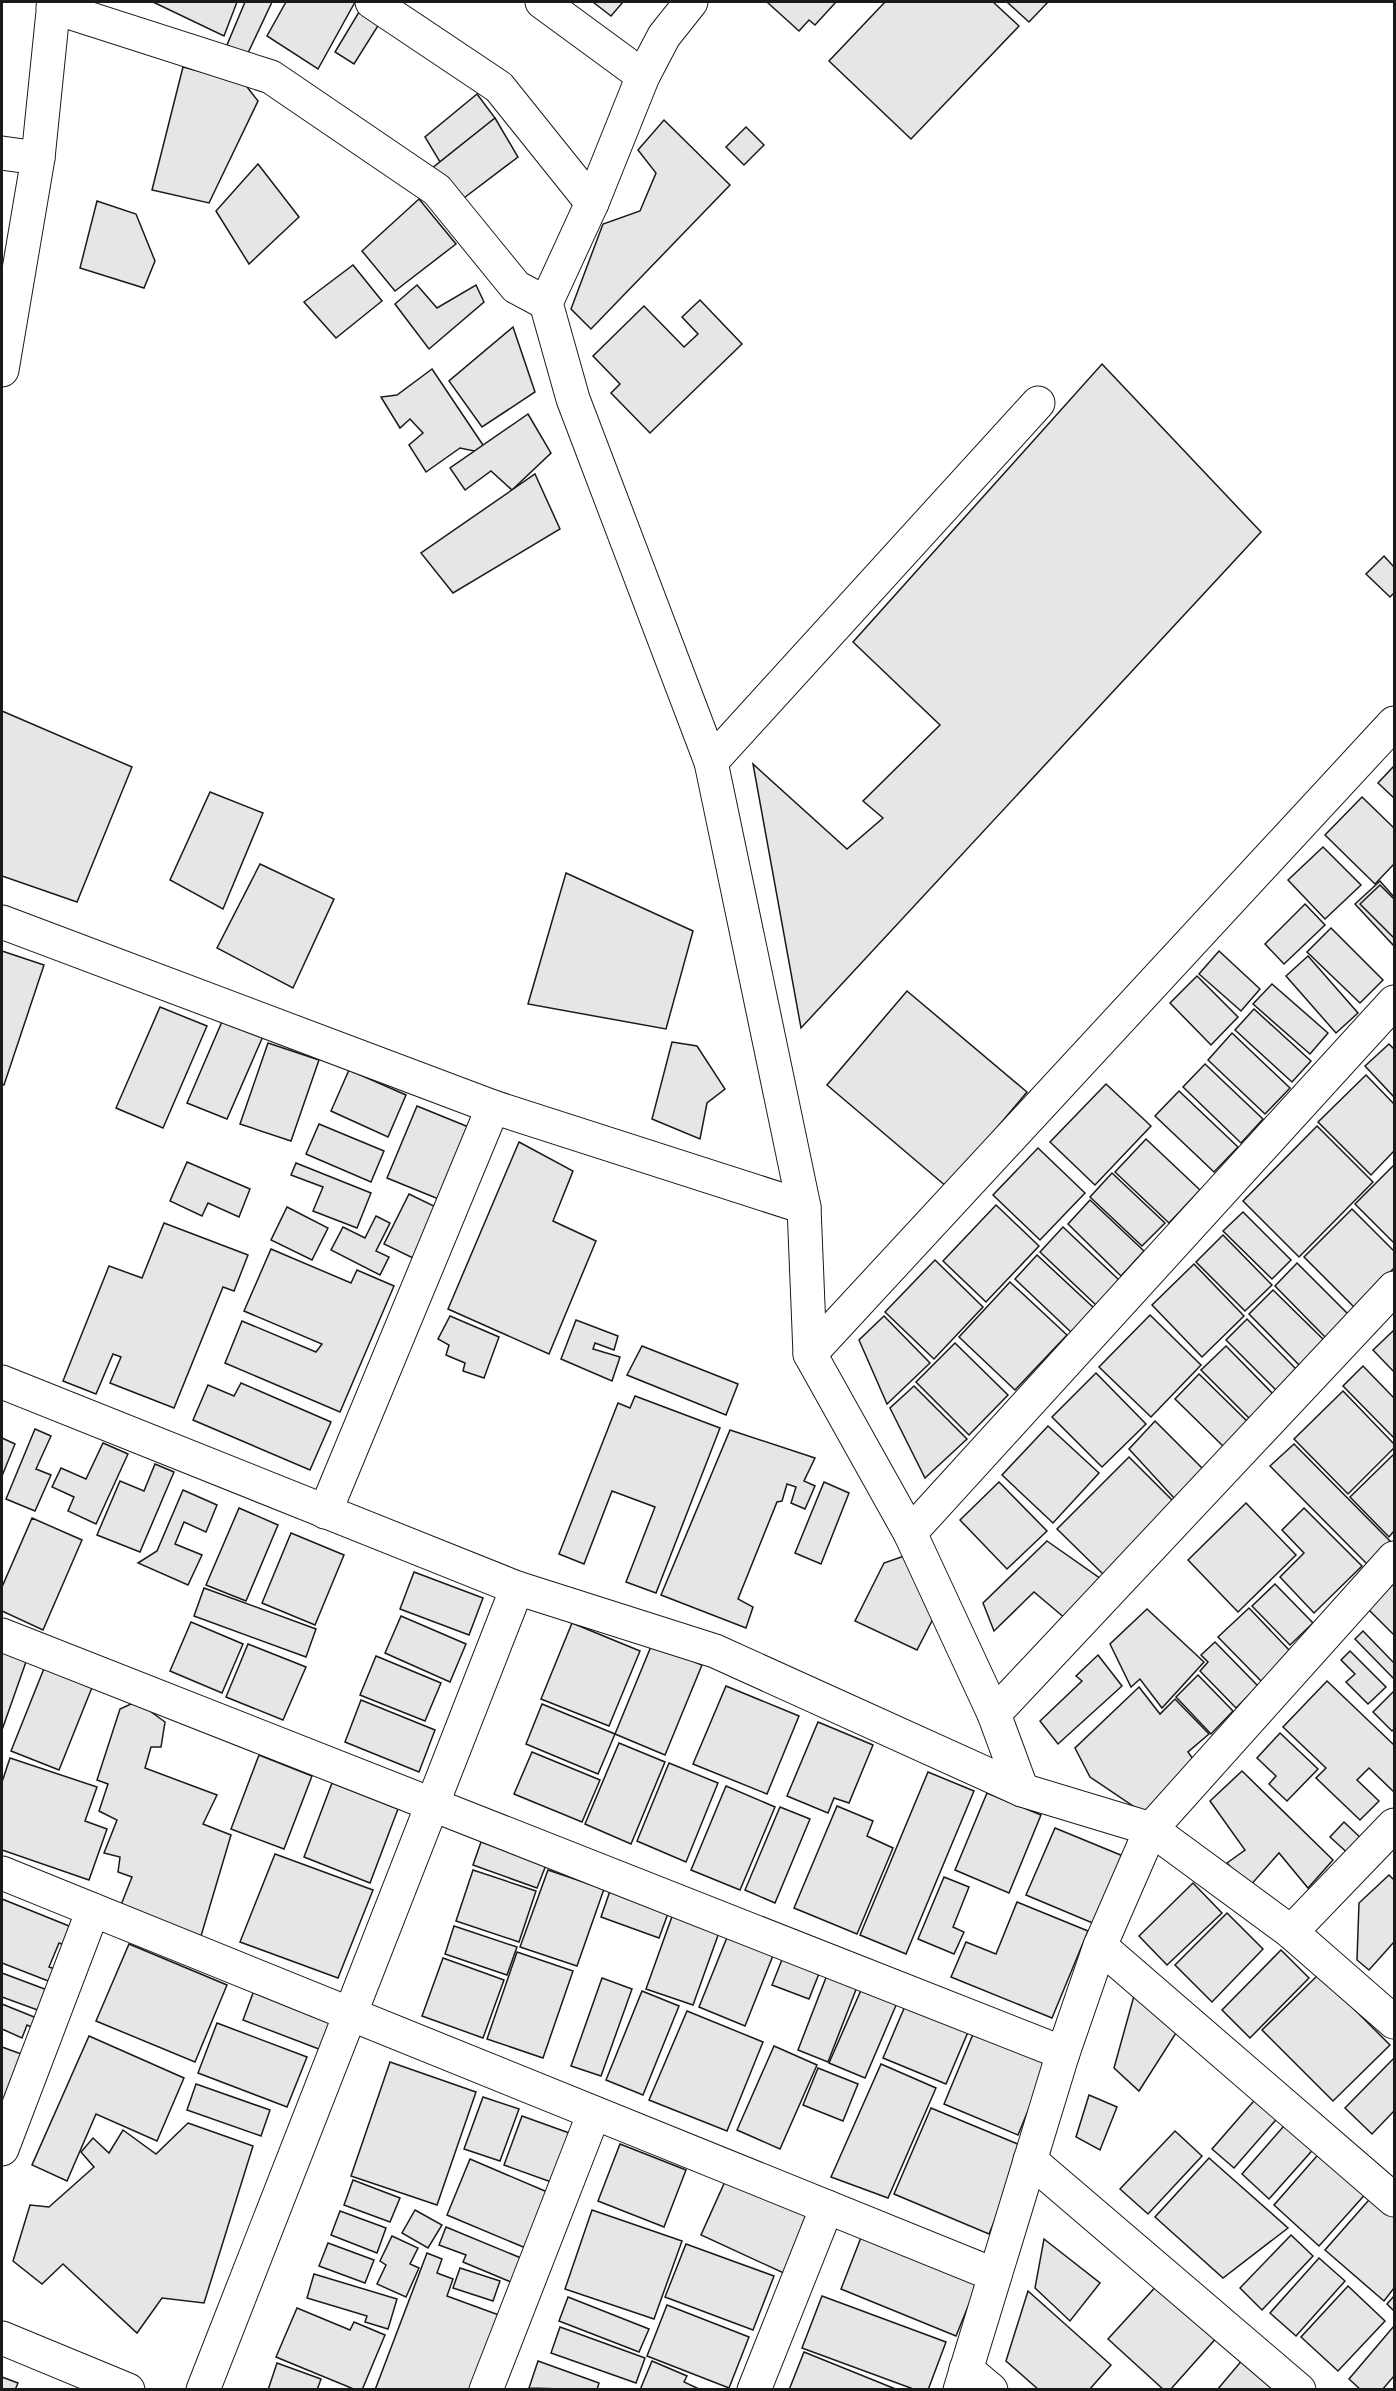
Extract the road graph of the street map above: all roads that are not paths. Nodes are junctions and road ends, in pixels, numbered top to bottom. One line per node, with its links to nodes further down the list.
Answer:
1 (372, 2): 8 (street)
2 (542, 2): 5 (street)
3 (691, 2): 5 (street)
4 (54, 4): 7 (street); 9 (street)
5 (644, 76): 8 (street)
6 (2, 153): 7 (street)
7 (38, 158): 10 (street)
8 (592, 204): 9 (street)
9 (546, 303): 13 (street)
10 (2, 369)
11 (1038, 403): 13 (street)
12 (1393, 727): 19 (street)
13 (711, 762): 17 (street)
14 (2, 922): 16 (street)
15 (1395, 1002): 22 (street)
16 (493, 1107): 17 (street); 21 (street)
17 (804, 1207): 19 (street)
18 (1395, 1288): 26 (street)
19 (810, 1354): 22 (street)
20 (2, 1382): 21 (street)
21 (325, 1512): 24 (street)
22 (910, 1533): 26 (street)
23 (1395, 1558): 30 (street)
24 (517, 1588): 27 (street); 28 (street)
25 (2, 1635): 28 (street)
26 (994, 1714): 27 (street)
27 (1022, 1790): 30 (street)
28 (432, 1804): 35 (street); 37 (street)
29 (1395, 1825): 33 (street)
30 (1150, 1829): 33 (street); 34 (street)
31 (2, 1873): 32 (street)
32 (93, 1910): 35 (street); 39 (street)
33 (1291, 1932): 36 (street)
34 (1100, 1946): 37 (street); 41 (street)
35 (350, 2014): 38 (street); 47 (street)
36 (1395, 2022)
37 (1063, 2053): 40 (street)
38 (594, 2113): 42 (street); 48 (street)
39 (2, 2150)
40 (1030, 2160): 43 (street); 51 (street)
41 (1395, 2200)
42 (827, 2207): 43 (street); 49 (street)
43 (995, 2275): 45 (street)
44 (2, 2338): 46 (street)
45 (963, 2379): 50 (street)
46 (128, 2390)
47 (203, 2390)
48 (486, 2390)
49 (754, 2390)
50 (991, 2390)
51 (1299, 2390)

